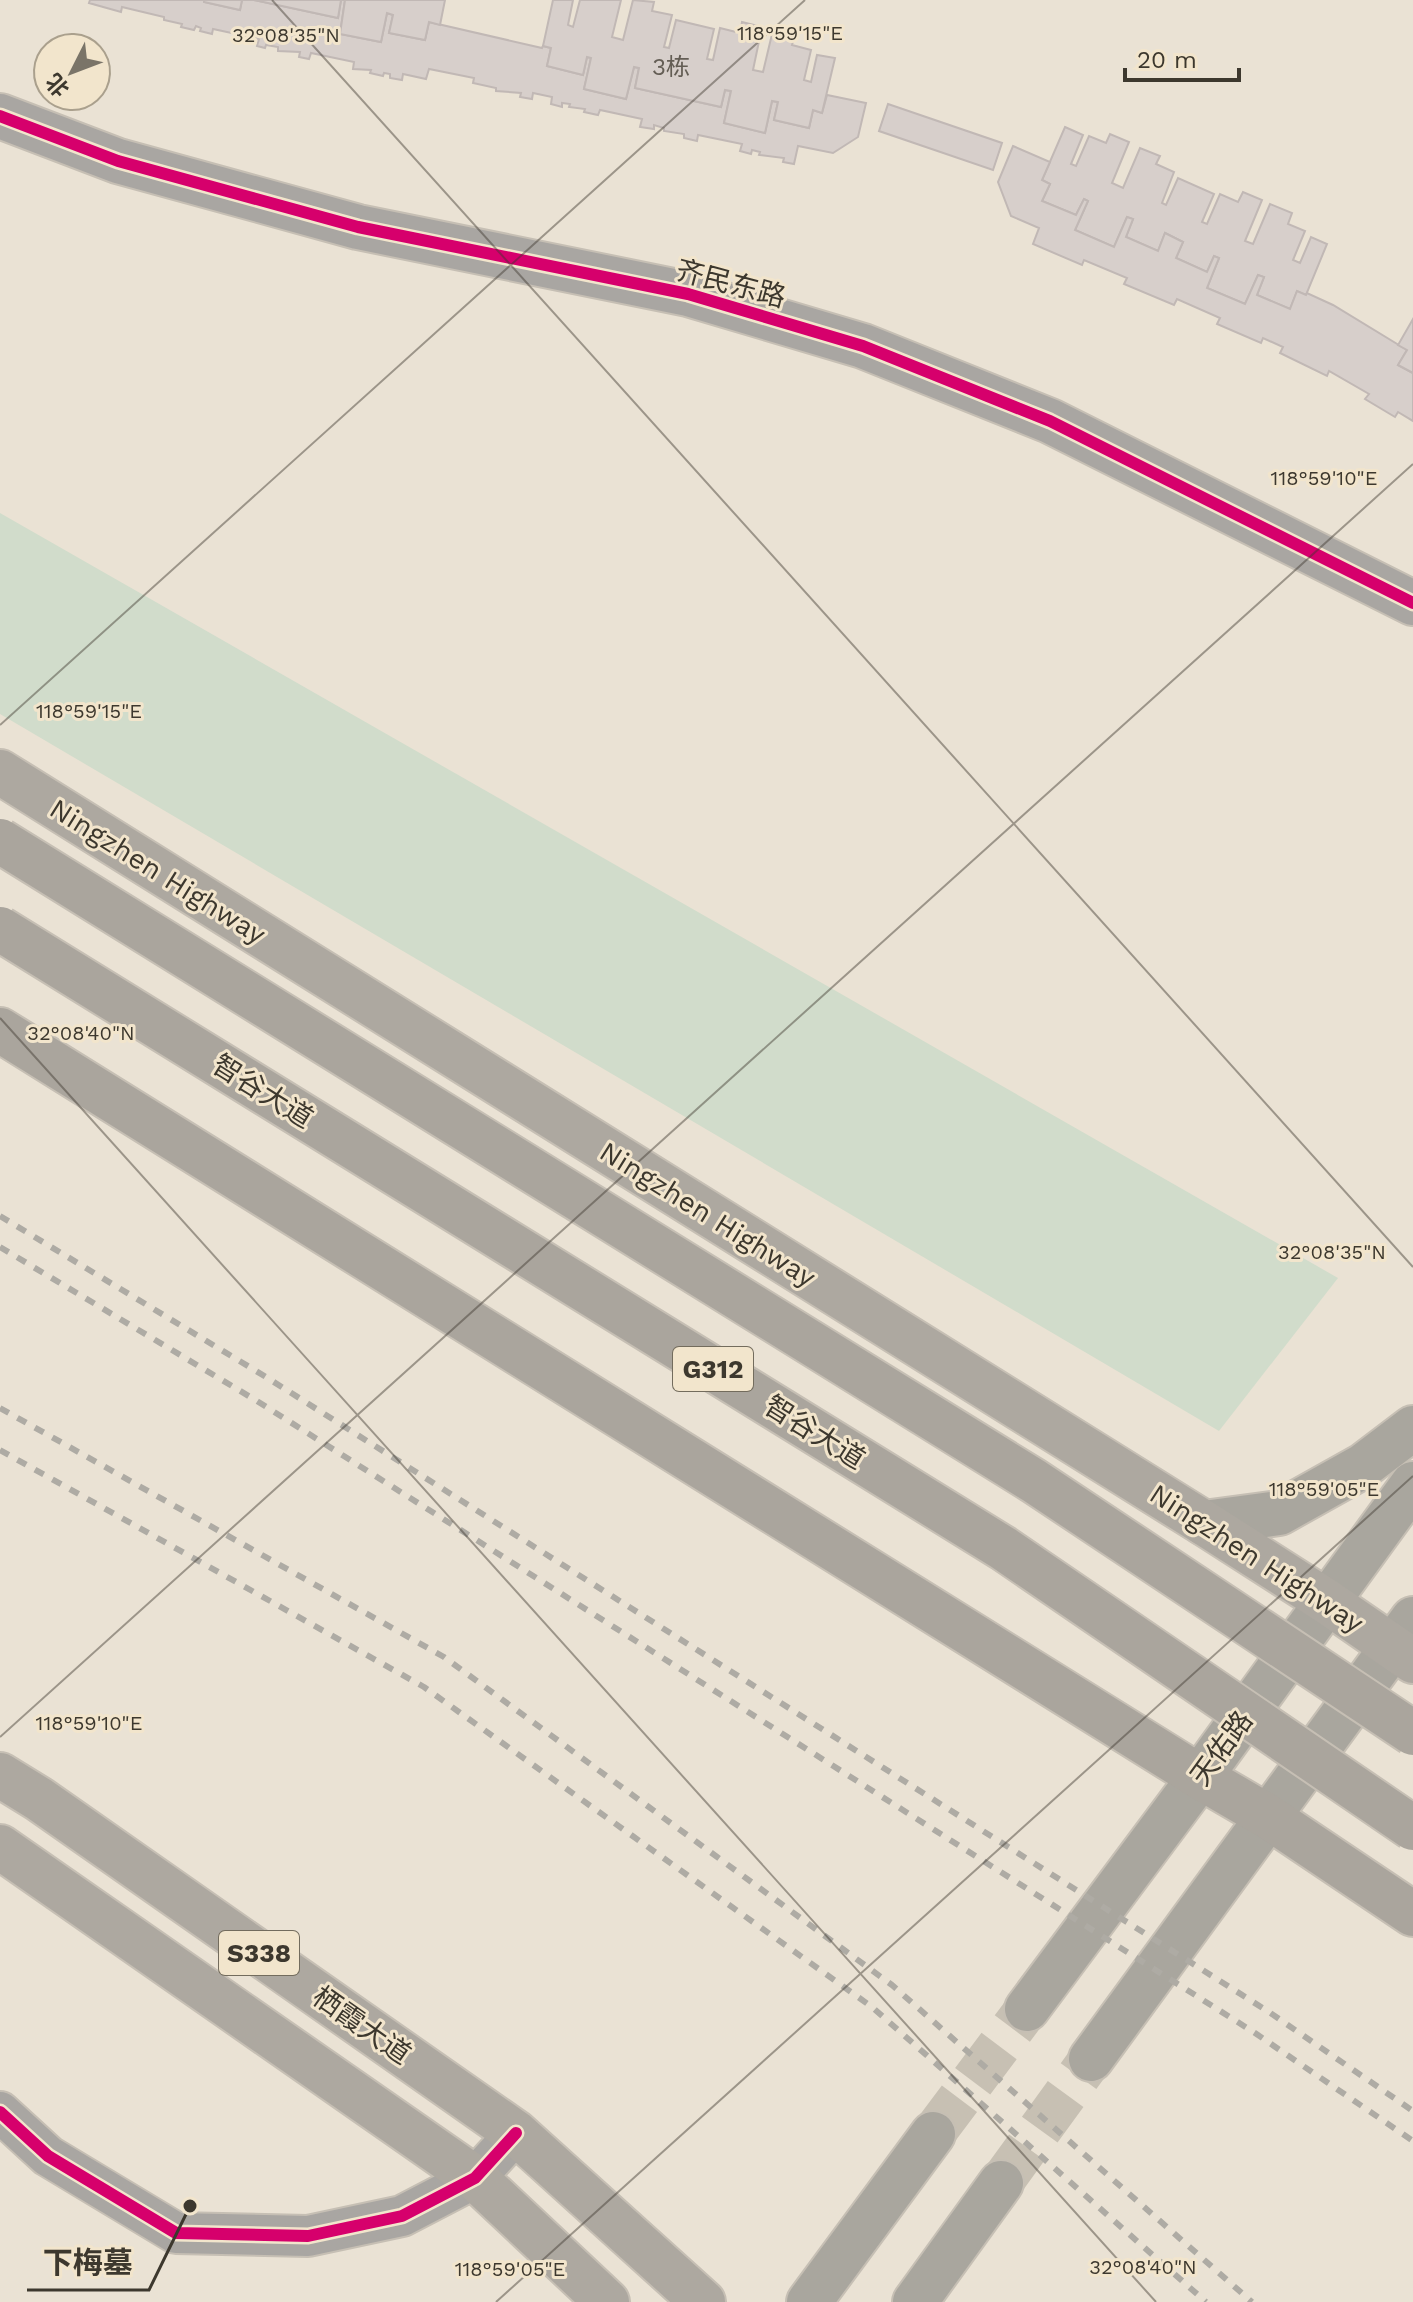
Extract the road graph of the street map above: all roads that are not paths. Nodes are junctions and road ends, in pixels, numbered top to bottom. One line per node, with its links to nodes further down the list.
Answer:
1 (0, 116): 2 (street, 齐民东路)
2 (1413, 603)
3 (0, 772): 9 (main road, Ningzhen Highway)
4 (0, 841): 12 (highway, G312, bridge)
5 (0, 929): 16 (highway, 智谷大道 / G312, bridge)
6 (0, 1030): 14 (highway)
7 (1413, 1428): 9 (main road)
8 (1413, 1484): 10 (main road, 天佑路)
9 (1204, 1523): 10 (main road, Ningzhen Highway)
10 (1326, 1601): 11 (main road, Ningzhen Highway); 14 (main road, 天佑路)
11 (1407, 1642): 15 (main road)
12 (1413, 1733)
13 (0, 1775): 22 (main road, 栖霞大道 / S338)
14 (1200, 1777): 15 (highway); 19 (main road, 天佑路)
15 (1267, 1816): 18 (highway); 20 (main road)
16 (1413, 1828)
17 (0, 1847): 24 (main road, S338)
18 (1413, 1914)
19 (1027, 2009)
20 (1091, 2059)
21 (0, 2112): 24 (street)
22 (516, 2133): 24 (street); 27 (main road, 栖霞大道 / S338)
23 (933, 2134): 28 (main road)
24 (475, 2178): 26 (main road, S338)
25 (1001, 2183): 29 (main road)
26 (607, 2302)
27 (703, 2302)
28 (809, 2302)
29 (915, 2302)

